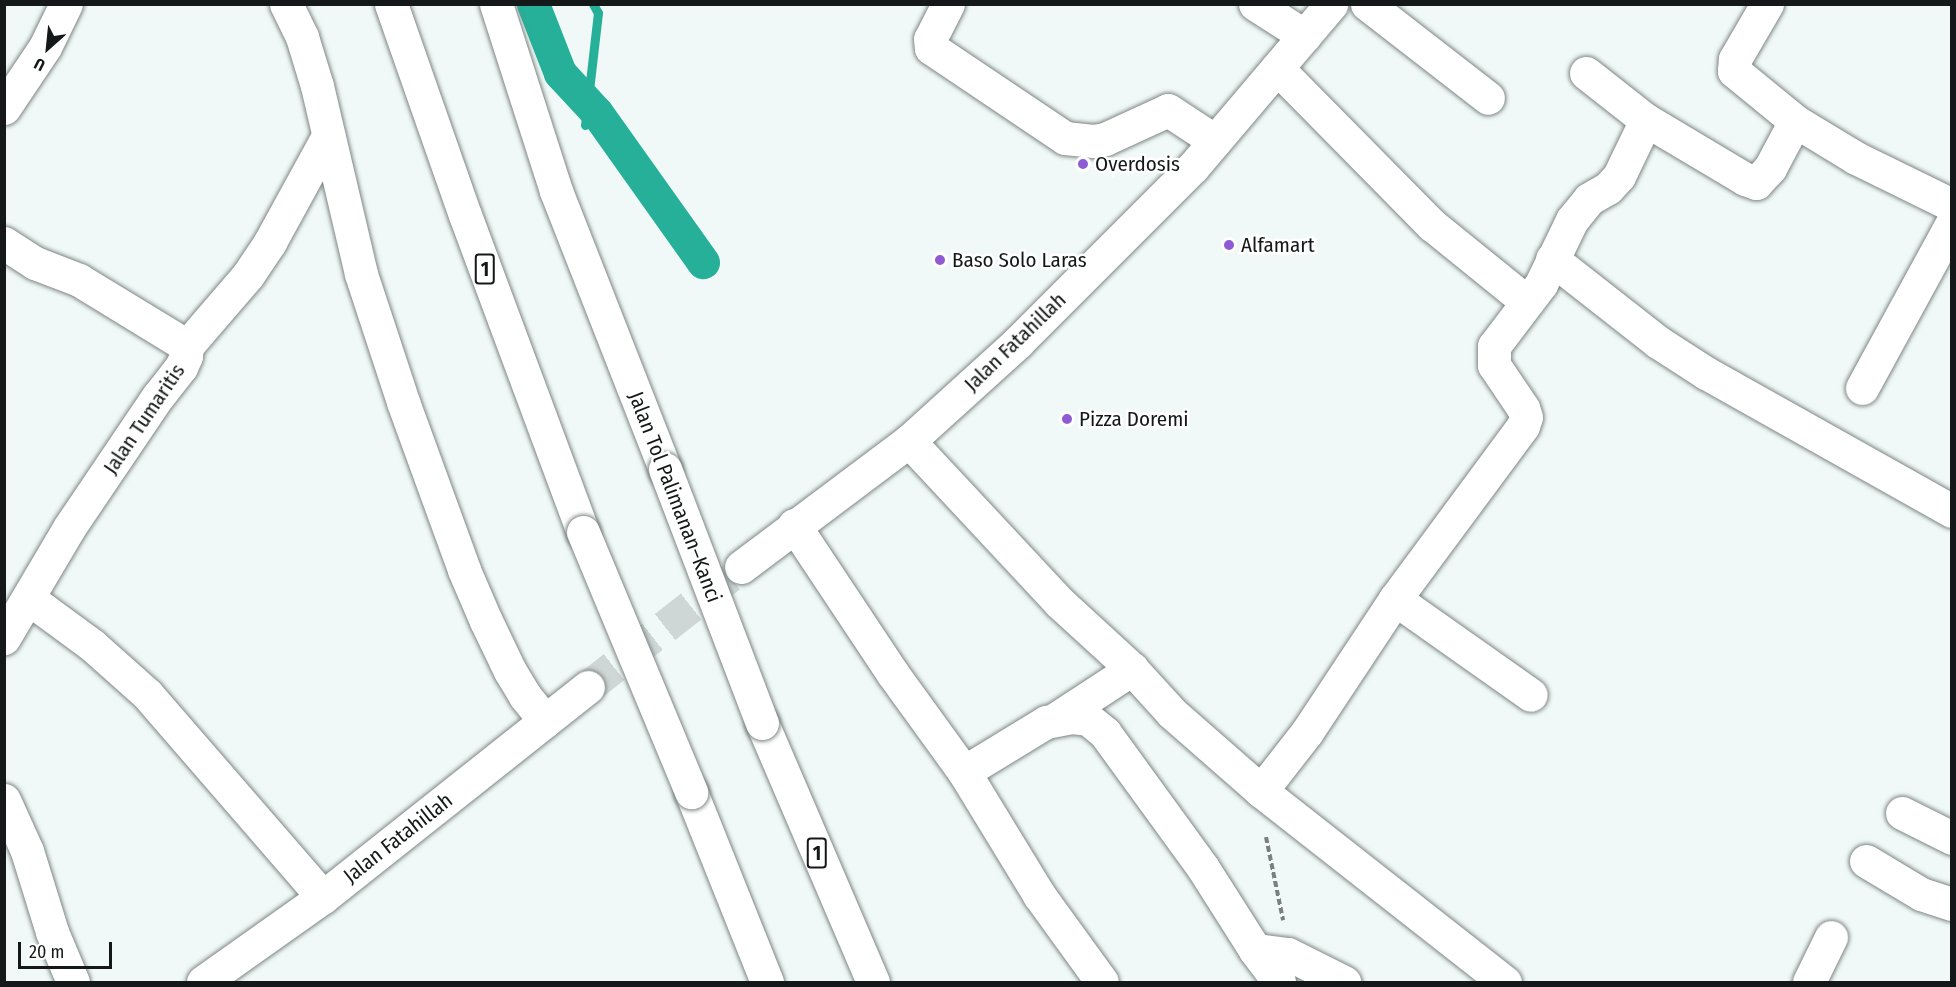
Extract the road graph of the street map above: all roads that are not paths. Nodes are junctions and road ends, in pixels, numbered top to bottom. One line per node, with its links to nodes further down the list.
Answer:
1 (66, 4): 14 (main road)
2 (286, 4): 17 (main road)
3 (391, 4): 50 (main road, 1, bridge)
4 (496, 4): 51 (main road, Jalan Tol Palimanan–Kanci / 1, bridge)
5 (948, 4): 18 (main road)
6 (1255, 4): 10 (main road)
7 (1332, 4): 10 (main road, Jalan Fatahillah)
8 (1367, 4): 13 (main road)
9 (1767, 4): 16 (main road)
10 (1305, 36): 11 (main road, Jalan Fatahillah)
11 (1277, 68): 18 (main road, Jalan Fatahillah); 23 (main road)
12 (1586, 73): 15 (main road)
13 (1488, 98)
14 (4, 108)
15 (1646, 120): 16 (main road); 22 (main road)
16 (1795, 121): 19 (main road)
17 (328, 136): 24 (main road); 37 (main road)
18 (1215, 141): 26 (main road, Jalan Fatahillah)
19 (1952, 205)
20 (1952, 223): 25 (main road)
21 (4, 243): 24 (main road, Jalan Tumaritis)
22 (1552, 259): 23 (main road); 27 (main road)
23 (1527, 302): 31 (main road)
24 (187, 346): 30 (main road, Jalan Tumaritis)
25 (1862, 388)
26 (909, 441): 28 (main road, Jalan Fatahillah); 33 (main road)
27 (1952, 511)
28 (794, 525): 29 (main road, Jalan Fatahillah); 38 (main road)
29 (741, 567)
30 (19, 595): 32 (main road, Jalan Tumaritis); 44 (main road)
31 (1395, 599): 35 (main road); 39 (main road)
32 (4, 638)
33 (1132, 669): 36 (main road); 39 (main road)
34 (588, 687): 37 (main road, Jalan Fatahillah)
35 (1531, 695)
36 (1057, 718): 38 (main road); 47 (main road)
37 (545, 721): 44 (main road, Jalan Fatahillah)
38 (964, 772): 52 (main road)
39 (1261, 791): 54 (main road)
40 (4, 800): 48 (main road)
41 (1902, 813): 42 (main road)
42 (1952, 838)
43 (1866, 861): 45 (main road)
44 (323, 897): 49 (main road, Jalan Fatahillah)
45 (1952, 904)
46 (1831, 937): 55 (main road)
47 (1284, 968): 53 (main road)
48 (73, 982)
49 (203, 982)
50 (767, 982)
51 (873, 982)
52 (1102, 982)
53 (1344, 982)
54 (1505, 982)
55 (1809, 982)

